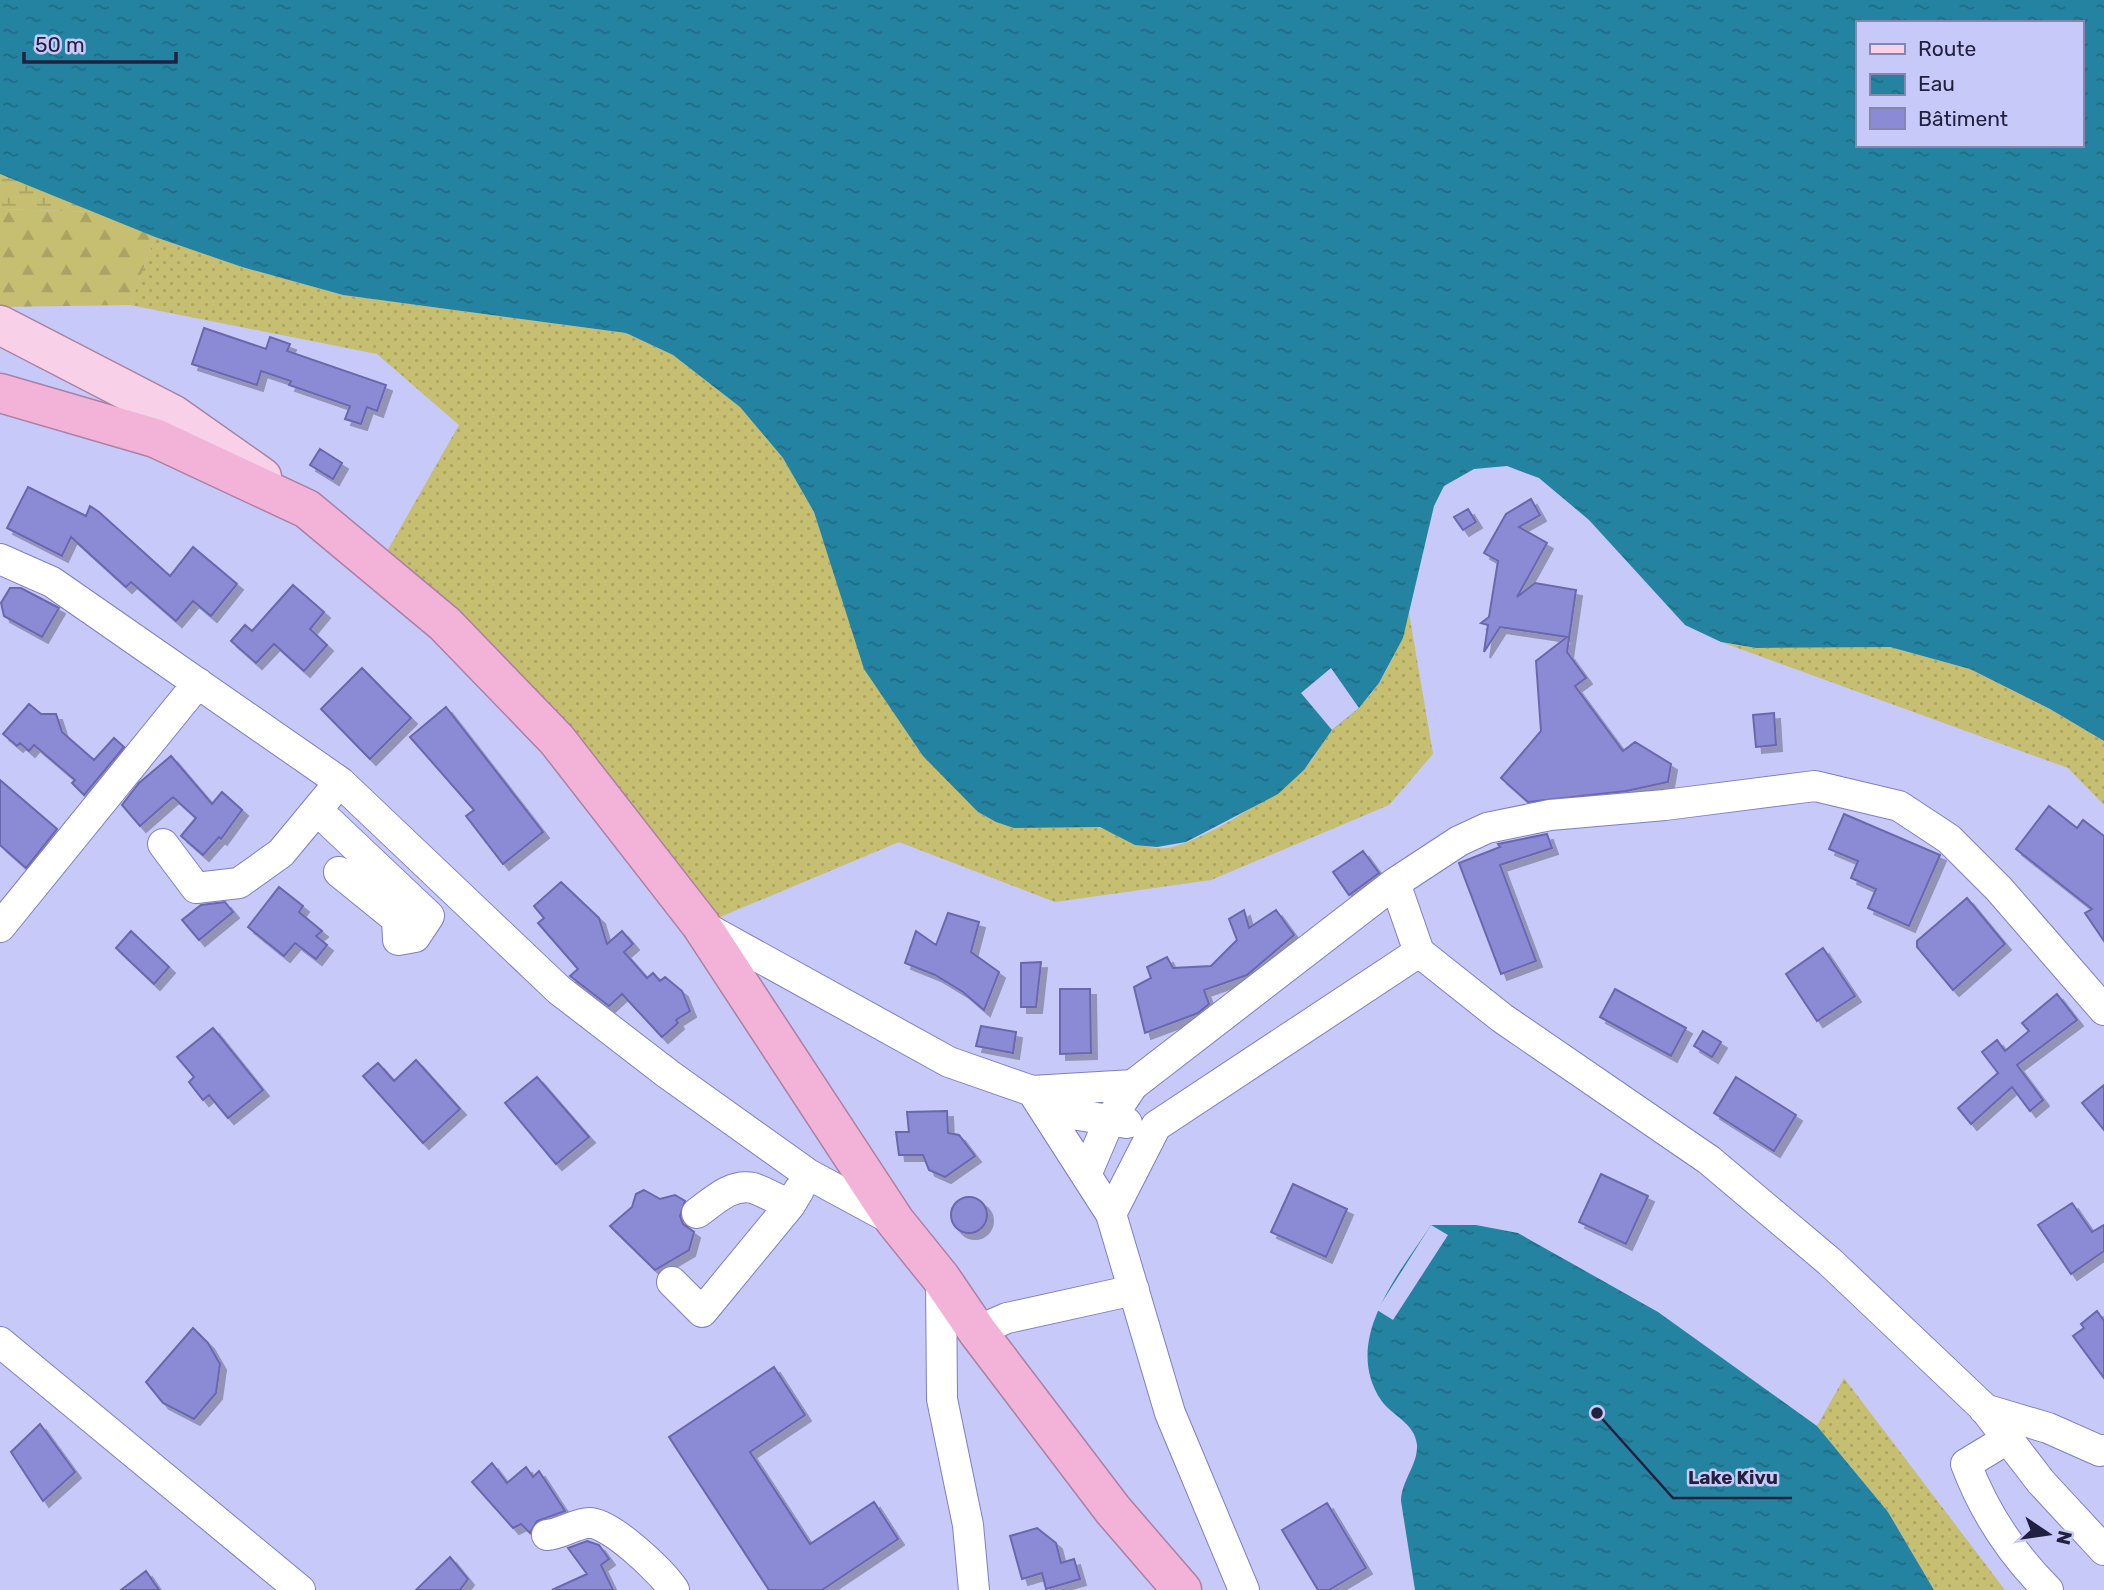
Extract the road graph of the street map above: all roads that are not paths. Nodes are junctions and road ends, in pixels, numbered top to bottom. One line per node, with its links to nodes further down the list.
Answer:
1 (0, 325): 3 (main road)
2 (0, 393): 3 (highway)
3 (307, 509): 11 (highway)
4 (0, 559): 5 (street)
5 (198, 683): 6 (street); 12 (street)
6 (340, 782): 7 (street); 19 (street)
7 (317, 810): 8 (street); 9 (street)
8 (163, 844)
9 (339, 872)
10 (1395, 883): 13 (street); 14 (street); 15 (street)
11 (701, 925): 16 (street); 24 (highway)
12 (0, 928)
13 (1419, 952): 18 (street); 30 (street)
14 (2104, 1010)
15 (1133, 1085): 16 (street); 17 (street)
16 (1040, 1101): 17 (street); 20 (street)
17 (1109, 1121): 18 (street); 20 (street)
18 (1156, 1126): 23 (street)
19 (808, 1174): 21 (street); 24 (street)
20 (1086, 1175): 23 (street)
21 (790, 1205): 22 (street); 26 (street)
22 (697, 1213)
23 (1111, 1214): 27 (street)
24 (895, 1221): 25 (highway)
25 (941, 1278): 28 (highway); 37 (street)
26 (672, 1282)
27 (1134, 1290): 28 (street); 39 (street)
28 (976, 1331): 38 (highway)
29 (0, 1342): 35 (street)
30 (1984, 1408): 31 (street); 32 (street)
31 (2009, 1438): 34 (street); 40 (street)
32 (2104, 1450)
33 (547, 1535): 36 (street)
34 (2104, 1550)
35 (300, 1590)
36 (674, 1590)
37 (974, 1590)
38 (1182, 1590)
39 (1244, 1590)
40 (2048, 1590)

